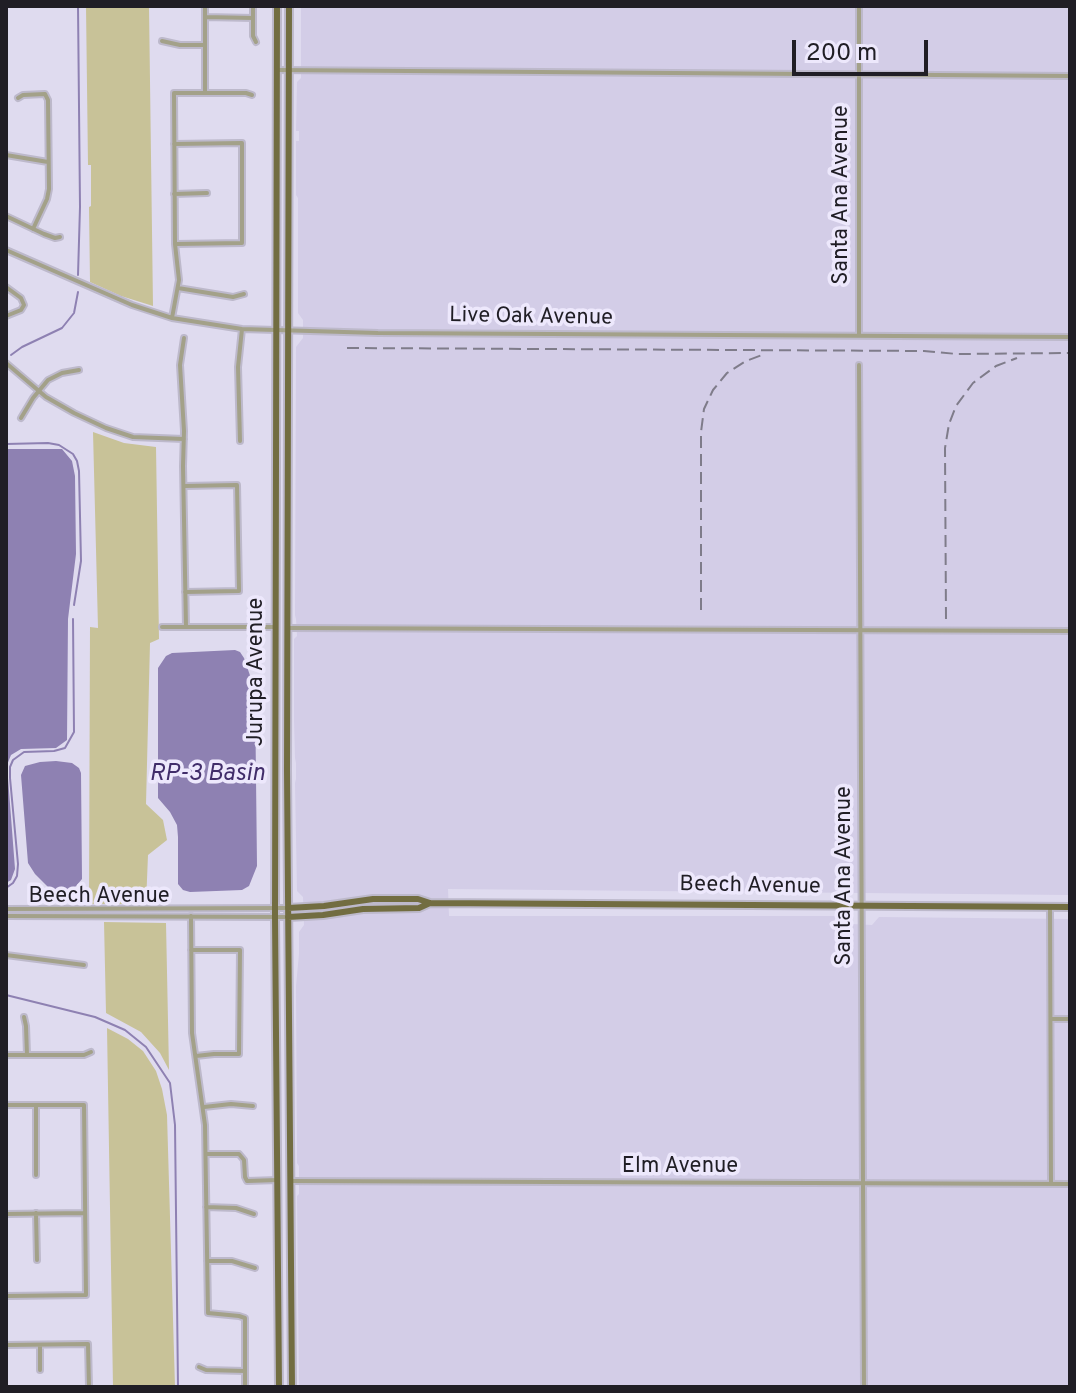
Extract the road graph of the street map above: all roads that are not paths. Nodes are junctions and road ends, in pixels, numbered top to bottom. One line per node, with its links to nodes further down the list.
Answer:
1 (205, 6): 6 (street)
2 (253, 6): 7 (street)
3 (277, 6): 11 (main road, Jurupa Avenue)
4 (289, 6): 12 (main road, Jurupa Avenue)
5 (859, 6): 13 (street, Santa Ana Avenue)
6 (205, 17): 7 (street); 10 (street)
7 (253, 18): 9 (street)
8 (162, 41): 10 (street)
9 (256, 42)
10 (205, 45): 15 (street)
11 (276, 70): 12 (street); 34 (main road, Jurupa Avenue)
12 (289, 71): 13 (street); 35 (main road, Jurupa Avenue)
13 (859, 75): 14 (street); 36 (street, Santa Ana Avenue)
14 (1070, 76)
15 (205, 93): 16 (street); 18 (street)
16 (252, 95)
17 (18, 98): 20 (street)
18 (174, 144): 22 (street); 26 (street)
19 (6, 155): 20 (street)
20 (48, 162): 24 (street)
21 (207, 193): 22 (street)
22 (174, 194): 26 (street)
23 (6, 216): 24 (street)
24 (33, 229): 25 (street)
25 (60, 237)
26 (175, 244): 29 (street)
27 (6, 250): 32 (street, Live Oak Avenue)
28 (6, 287): 31 (street)
29 (178, 288): 30 (street); 32 (street)
30 (244, 294)
31 (6, 316)
32 (172, 318): 33 (street, Live Oak Avenue)
33 (242, 329): 34 (street, Live Oak Avenue); 45 (street)
34 (276, 330): 35 (street, Live Oak Avenue); 50 (main road, Jurupa Avenue)
35 (288, 330): 36 (street, Live Oak Avenue); 51 (main road, Jurupa Avenue)
36 (859, 335): 37 (street, Live Oak Avenue)
37 (1070, 337)
38 (184, 338): 44 (street)
39 (7, 363): 42 (street)
40 (859, 365): 52 (street, Santa Ana Avenue)
41 (79, 370): 42 (street)
42 (38, 391): 43 (street); 44 (street)
43 (21, 418)
44 (184, 439): 46 (street)
45 (240, 441)
46 (183, 486): 47 (street); 47 (street)
47 (185, 592): 49 (street)
48 (162, 627): 49 (street)
49 (186, 627): 50 (street)
50 (276, 627): 58 (main road, Jurupa Avenue)
51 (287, 628): 52 (street); 59 (main road, Jurupa Avenue)
52 (861, 631): 53 (street); 55 (street, Santa Ana Avenue)
53 (1070, 631)
54 (430, 903): 55 (main road, Beech Avenue); 59 (main road, Beech Avenue); 64 (main road, Beech Avenue)
55 (862, 906): 56 (main road, Beech Avenue); 83 (street, Santa Ana Avenue)
56 (1050, 907): 57 (main road, Beech Avenue); 69 (street)
57 (1070, 907)
58 (276, 908): 59 (street, Beech Avenue); 60 (street, Beech Avenue); 63 (main road, Jurupa Avenue)
59 (288, 908): 64 (main road, Jurupa Avenue)
60 (6, 909)
61 (6, 916): 62 (street, Beech Avenue)
62 (191, 916): 63 (street, Beech Avenue); 65 (street)
63 (275, 916): 64 (street, Beech Avenue); 81 (main road, Jurupa Avenue)
64 (288, 917): 82 (main road, Jurupa Avenue)
65 (191, 950): 74 (street); 74 (street)
66 (6, 955): 67 (street)
67 (84, 965)
68 (24, 1017): 73 (street)
69 (1051, 1019): 70 (street); 84 (street)
70 (1070, 1019)
71 (91, 1052): 73 (street)
72 (6, 1055): 73 (street)
73 (27, 1055)
74 (195, 1057): 78 (street)
75 (6, 1105): 76 (street)
76 (36, 1105): 80 (street); 88 (street)
77 (253, 1106): 78 (street)
78 (203, 1107): 79 (street)
79 (206, 1154): 81 (street); 86 (street)
80 (36, 1175)
81 (278, 1180): 102 (main road, Jurupa Avenue)
82 (290, 1181): 83 (street, Elm Avenue); 103 (main road, Jurupa Avenue)
83 (863, 1184): 84 (street, Elm Avenue); 104 (street, Santa Ana Avenue)
84 (1051, 1184): 85 (street, Elm Avenue)
85 (1070, 1184)
86 (206, 1207): 90 (street); 92 (street)
87 (36, 1213): 88 (street); 89 (street); 91 (street)
88 (85, 1213): 94 (street)
89 (6, 1214)
90 (254, 1214)
91 (37, 1260)
92 (207, 1261): 93 (street); 99 (street)
93 (255, 1268)
94 (6, 1296)
95 (6, 1345): 96 (street)
96 (40, 1345): 98 (street); 100 (street)
97 (199, 1367): 99 (street)
98 (40, 1370)
99 (245, 1371): 101 (street)
100 (89, 1387)
101 (245, 1387)
102 (279, 1387)
103 (292, 1387)
104 (864, 1387)

